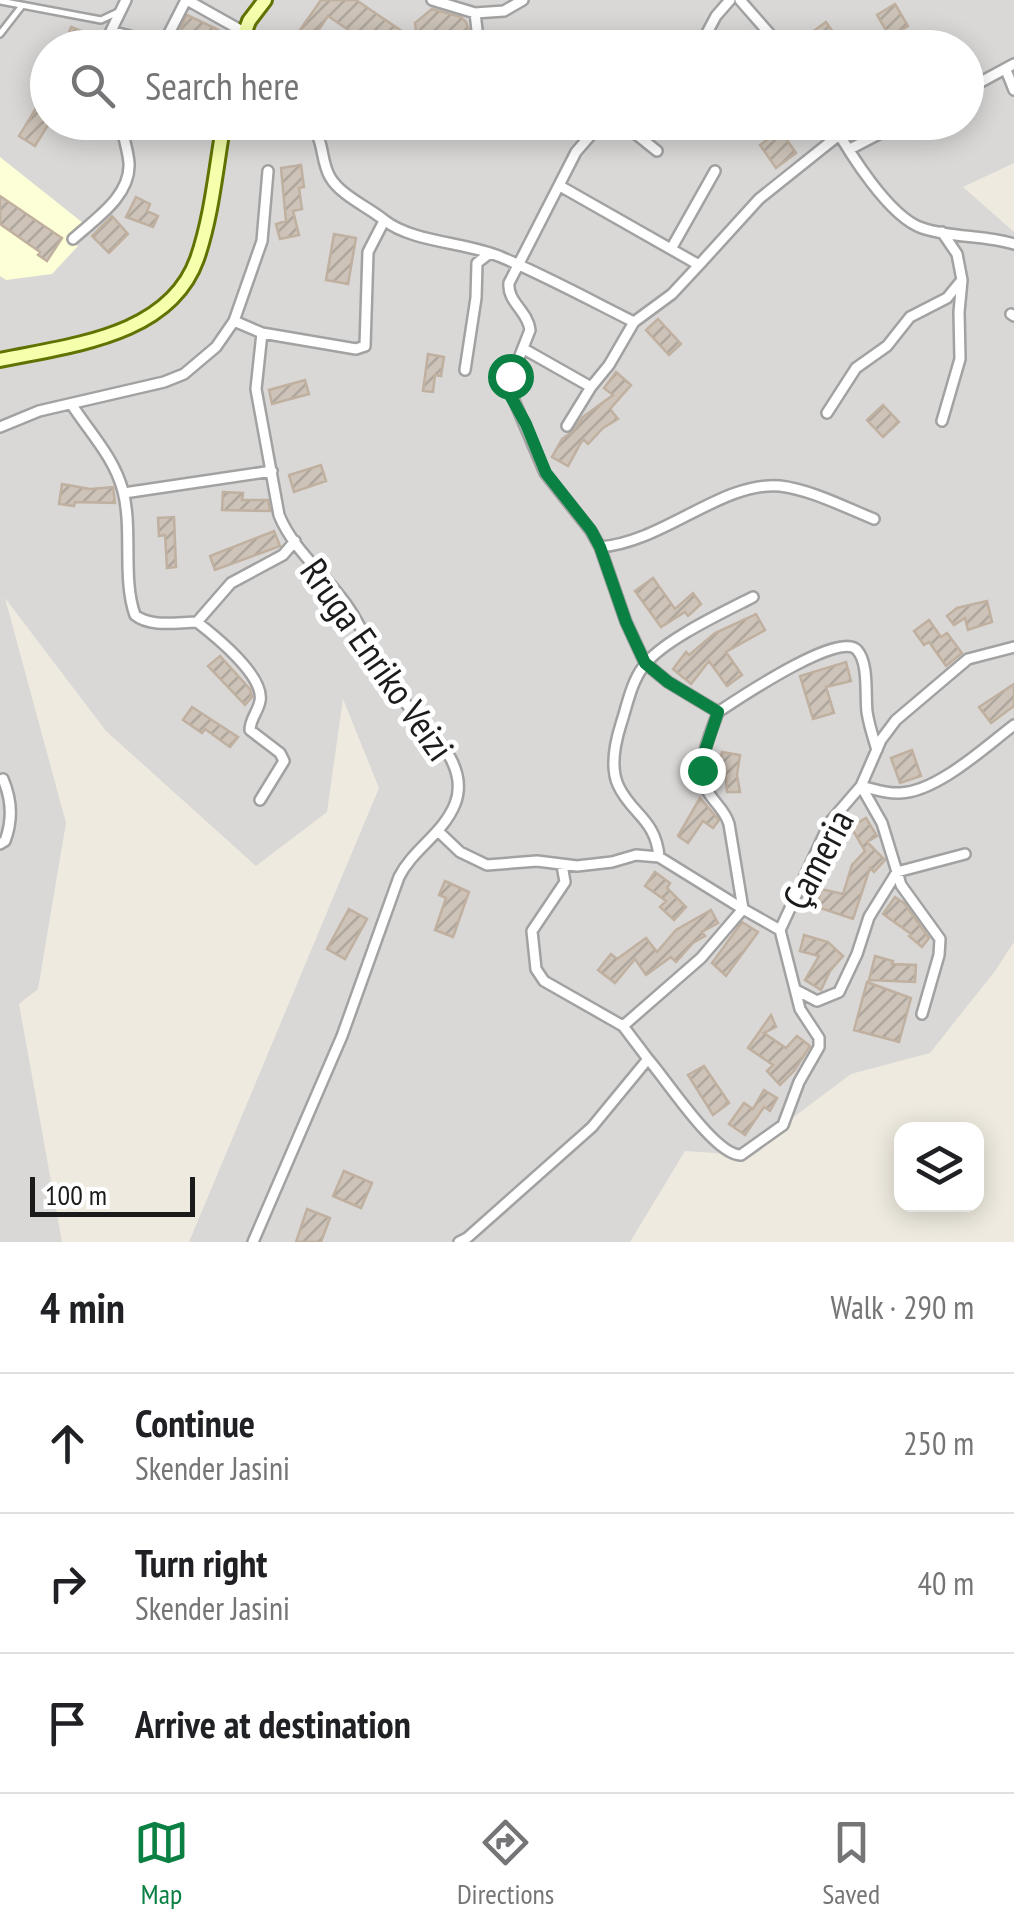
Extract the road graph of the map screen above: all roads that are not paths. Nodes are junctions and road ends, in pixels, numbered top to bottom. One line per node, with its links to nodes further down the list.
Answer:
1 (186, 0): 12 (street); 13 (street)
2 (264, 0): 14 (main road)
3 (432, 0): 10 (street)
4 (523, 0): 10 (street)
5 (730, 0): 16 (street)
6 (740, 0): 17 (street)
7 (0, 1): 9 (lane)
8 (124, 5): 9 (lane); 11 (street)
9 (21, 7): 18 (lane)
10 (475, 13): 15 (street)
11 (112, 30)
12 (170, 30)
13 (240, 30)
14 (245, 30)
15 (476, 30)
16 (709, 30)
17 (766, 30)
18 (0, 34)
19 (1010, 67): 20 (street); 21 (street)
20 (984, 81)
21 (1014, 90)
22 (125, 140): 37 (street)
23 (220, 140): 50 (main road)
24 (318, 140): 35 (street)
25 (586, 140): 34 (street)
26 (642, 140): 31 (street)
27 (833, 140): 43 (street)
28 (843, 140): 30 (street)
29 (867, 140): 30 (street)
30 (850, 149): 36 (street)
31 (657, 152)
32 (268, 171): 46 (street)
33 (715, 171): 40 (street)
34 (560, 186): 40 (street); 44 (street)
35 (384, 220): 39 (street); 48 (street)
36 (942, 232): 38 (street); 45 (street)
37 (73, 239)
38 (1014, 244)
39 (475, 248): 41 (street); 42 (street)
40 (671, 248): 43 (street)
41 (490, 253): 42 (street); 44 (street)
42 (477, 263): 51 (street)
43 (700, 265): 47 (street)
44 (516, 266): 47 (street); 49 (street)
45 (962, 280): 54 (street); 55 (street)
46 (234, 321): 48 (street); 53 (street)
47 (634, 322): 52 (street)
48 (262, 333): 58 (street, Rruga Enriko Veizi)
49 (524, 349): 52 (street); 62 (street)
50 (0, 360)
51 (465, 370)
52 (591, 387): 56 (street)
53 (72, 405): 57 (street); 59 (street)
54 (828, 413)
55 (942, 422)
56 (567, 426)
57 (0, 427)
58 (272, 470): 59 (street); 61 (street, Rruga Enriko Veizi)
59 (124, 493): 64 (street)
60 (874, 519): 62 (street)
61 (295, 540): 64 (street); 73 (street, Rruga Enriko Veizi)
62 (600, 547): 66 (street)
63 (753, 597): 66 (street)
64 (197, 622): 72 (street)
65 (1014, 647): 69 (street)
66 (645, 663): 67 (street); 76 (street)
67 (718, 712): 69 (street); 79 (street)
68 (1014, 725): 71 (street, Çameria)
69 (877, 750): 71 (street)
70 (3, 780): 74 (street)
71 (861, 786): 78 (street); 80 (street, Çameria)
72 (260, 800)
73 (439, 832): 77 (street); 85 (street, Rruga Enriko Veizi)
74 (0, 844)
75 (965, 854): 78 (street)
76 (660, 857): 77 (street); 79 (street)
77 (562, 865): 83 (street)
78 (897, 872): 81 (street); 82 (street)
79 (743, 909): 80 (street); 83 (street)
80 (780, 930): 81 (street)
81 (794, 989): 84 (street)
82 (922, 1014)
83 (622, 1026): 84 (street)
84 (648, 1059): 86 (street)
85 (253, 1242)
86 (458, 1242)

